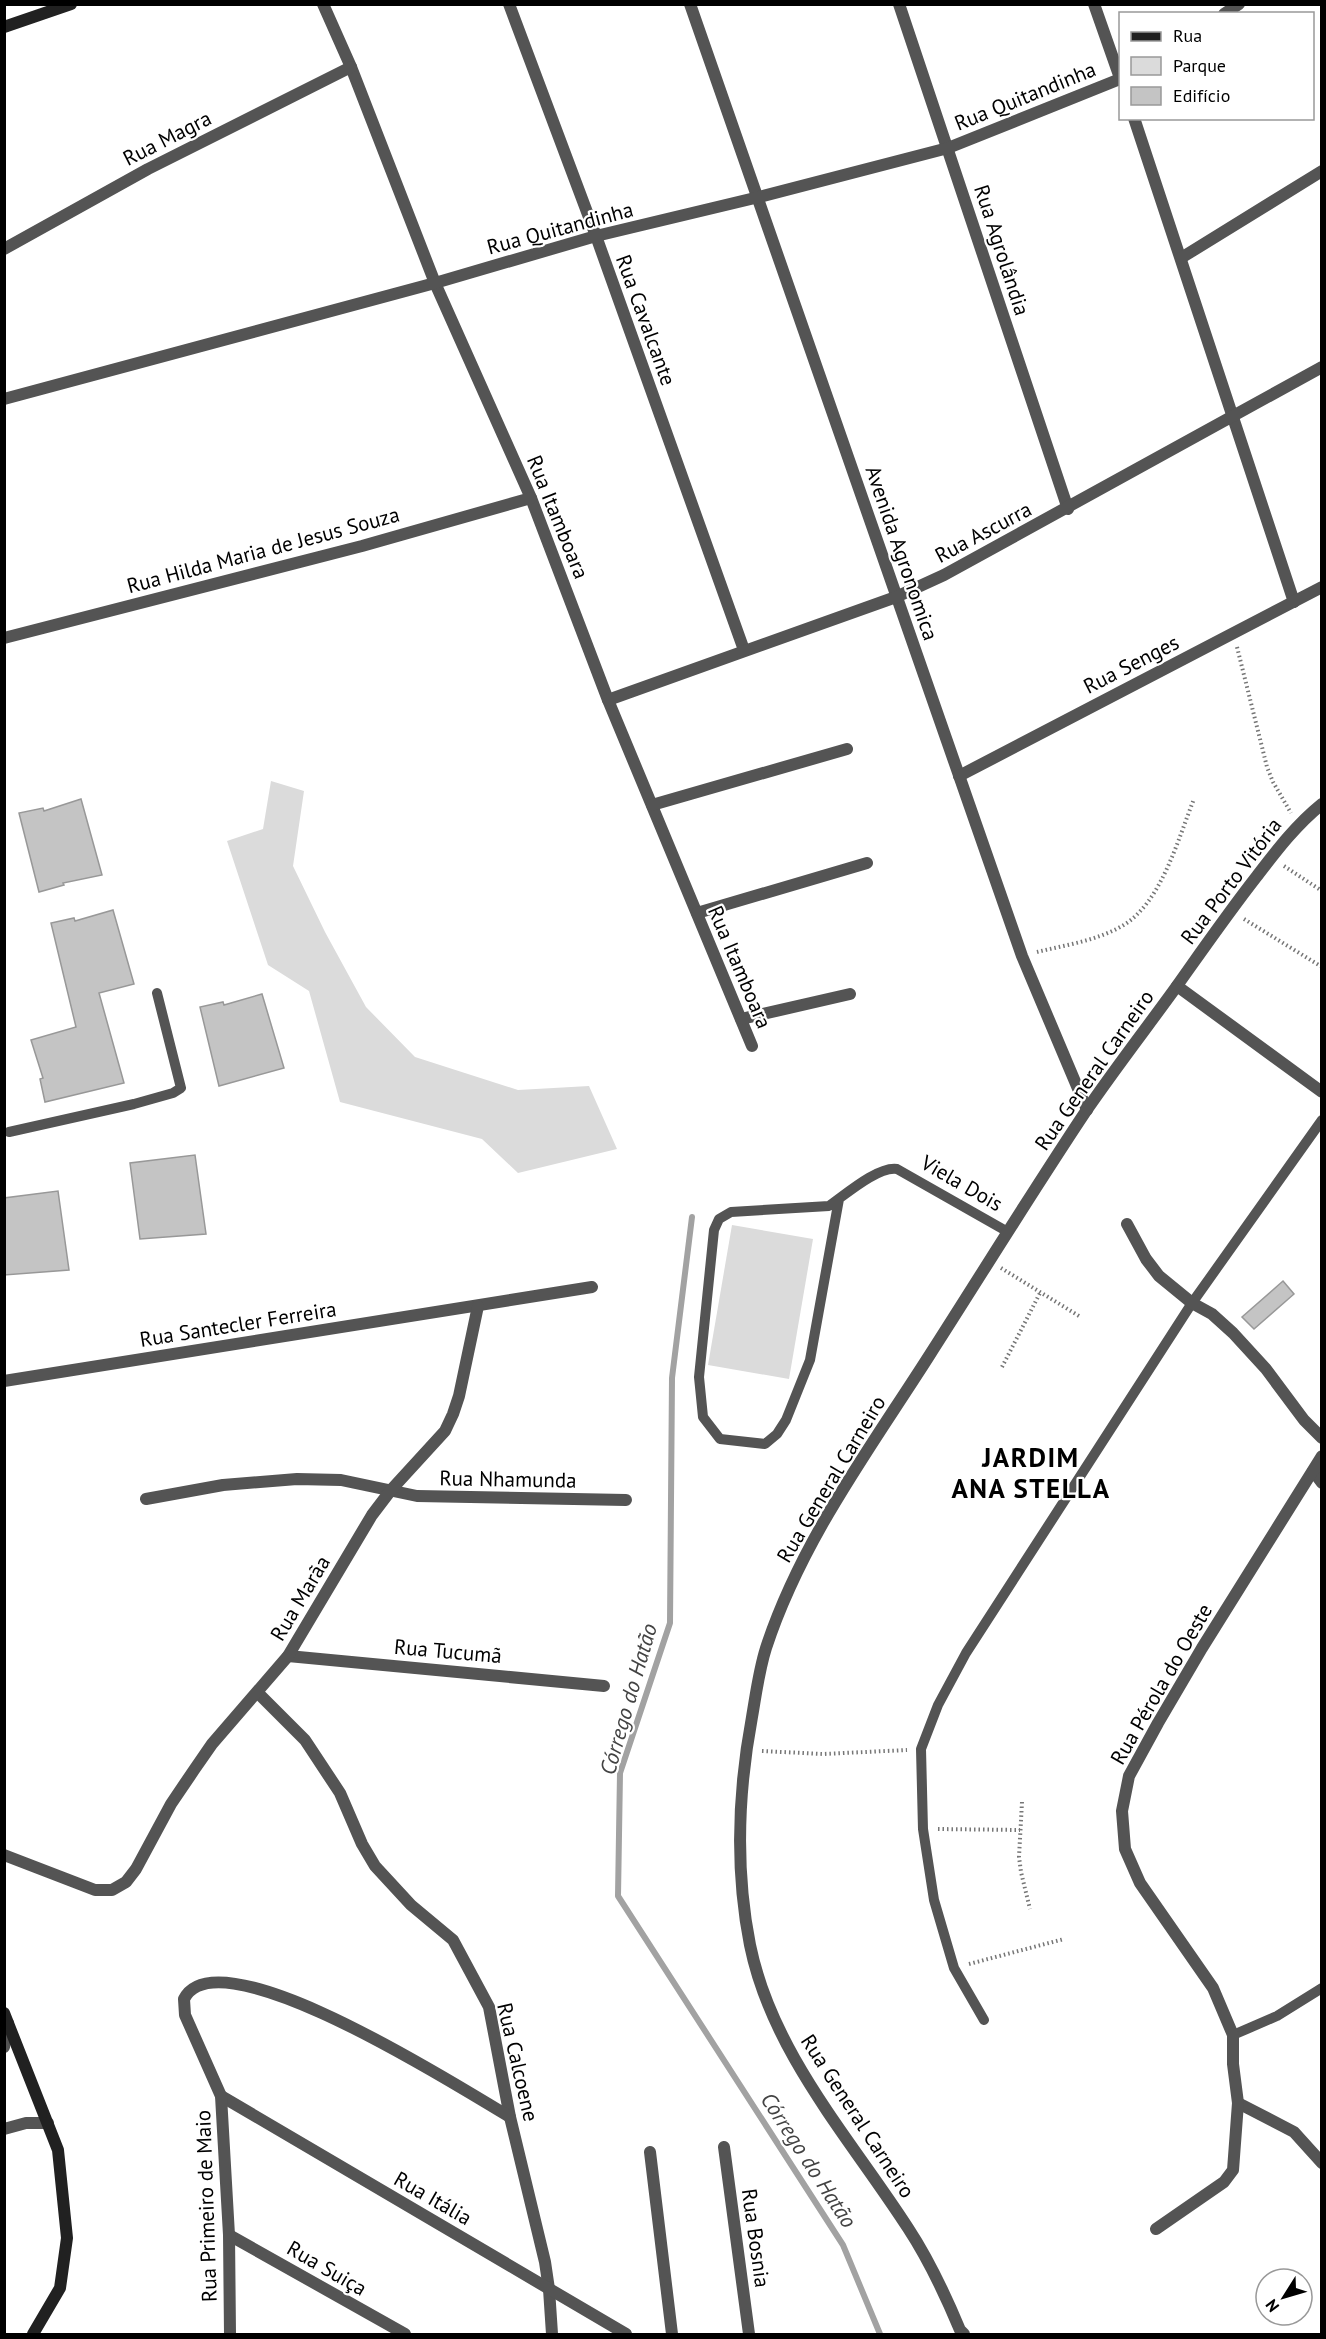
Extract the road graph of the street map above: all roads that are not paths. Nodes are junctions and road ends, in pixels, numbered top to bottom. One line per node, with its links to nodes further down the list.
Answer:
1 (71, 4): 7 (street)
2 (323, 4): 8 (street, Rua Itamboara)
3 (509, 4): 15 (street, Rua Cavalcante)
4 (690, 4): 14 (street, Avenida Agronomica)
5 (899, 4): 12 (street, Rua Agrolândia)
6 (1094, 4): 9 (street)
7 (4, 27)
8 (351, 67): 16 (street, Rua Magra); 18 (street, Rua Itamboara)
9 (1119, 76)
10 (1119, 79): 12 (street, Rua Quitandinha)
11 (1135, 120): 17 (street)
12 (948, 148): 14 (street, Rua Quitandinha); 23 (street, Rua Agrolândia)
13 (1322, 171): 17 (street)
14 (759, 197): 15 (street, Rua Quitandinha); 25 (street, Avenida Agronomica)
15 (596, 236): 18 (street, Rua Quitandinha); 28 (street, Rua Cavalcante)
16 (4, 249)
17 (1182, 258): 21 (street)
18 (435, 283): 20 (street, Rua Quitandinha); 22 (street, Rua Itamboara)
19 (1322, 367): 21 (street, Rua Ascurra)
20 (4, 399)
21 (1232, 415): 23 (street, Rua Ascurra); 26 (street)
22 (531, 498): 27 (street, Rua Hilda Maria de Jesus Souza); 29 (street, Rua Itamboara)
23 (1068, 509): 25 (street, Rua Ascurra)
24 (1322, 587): 26 (street, Rua Senges)
25 (896, 597): 28 (street, Rua Ascurra); 31 (street, Avenida Agronomica)
26 (1294, 602): 31 (street, Rua Senges)
27 (4, 638)
28 (744, 650): 29 (street, Rua Ascurra)
29 (609, 699): 33 (street, Rua Itamboara)
30 (847, 748): 33 (street)
31 (959, 776): 42 (street, Avenida Agronomica)
32 (1322, 804): 36 (street, Rua Porto Vitória)
33 (652, 805): 35 (street, Rua Itamboara)
34 (867, 864): 35 (street)
35 (697, 913): 39 (street, Rua Itamboara)
36 (1177, 986): 41 (street); 42 (street, Rua General Carneiro)
37 (157, 993): 44 (lane)
38 (850, 994): 39 (street)
39 (741, 1019): 40 (street, Rua Itamboara)
40 (752, 1046)
41 (1322, 1092)
42 (1087, 1110): 47 (street, Rua General Carneiro)
43 (1322, 1120): 49 (lane)
44 (9, 1132)
45 (839, 1198): 45 (lane); 47 (lane, Viela Dois)
46 (1127, 1224): 49 (street)
47 (1008, 1232): 79 (street, Rua General Carneiro)
48 (592, 1287): 50 (street)
49 (1192, 1303): 52 (street); 65 (lane)
50 (478, 1306): 51 (street, Rua Santecler Ferreira); 56 (street, Rua Marãa)
51 (4, 1381)
52 (1322, 1438)
53 (1322, 1456): 54 (street, Rua Pérola do Oeste)
54 (1313, 1471): 55 (street); 66 (street, Rua Pérola do Oeste)
55 (1322, 1483)
56 (391, 1490): 57 (street, Rua Nhamunda); 58 (street, Rua Nhamunda); 59 (street, Rua Marãa)
57 (146, 1499)
58 (626, 1500)
59 (288, 1656): 60 (street, Rua Tucumã); 61 (street, Rua Marãa)
60 (604, 1686)
61 (258, 1693): 62 (street, Rua Marãa); 70 (street, Rua Calcoene)
62 (4, 1855)
63 (1322, 1988): 66 (lane)
64 (6, 2018): 67 (street); 71 (street)
65 (984, 2020)
66 (1233, 2035): 69 (street)
67 (4, 2047)
68 (221, 2096): 70 (street, Rua Primeiro de Maio); 77 (street, Rua Primeiro de Maio); 78 (street, Rua Itália)
69 (1238, 2103): 75 (street); 76 (street)
70 (510, 2117): 78 (street, Rua Calcoene)
71 (48, 2123): 72 (street); 80 (street)
72 (4, 2129)
73 (724, 2147): 86 (street, Rua Bosnia)
74 (650, 2152): 85 (street)
75 (1320, 2156)
76 (1156, 2229)
77 (229, 2235): 81 (street, Rua Primeiro de Maio); 82 (street, Rua Suiça)
78 (549, 2289): 83 (street, Rua Calcoene); 84 (street, Rua Itália)
79 (961, 2333)
80 (33, 2334)
81 (230, 2334)
82 (405, 2334)
83 (552, 2334)
84 (626, 2334)
85 (672, 2334)
86 (749, 2334)

